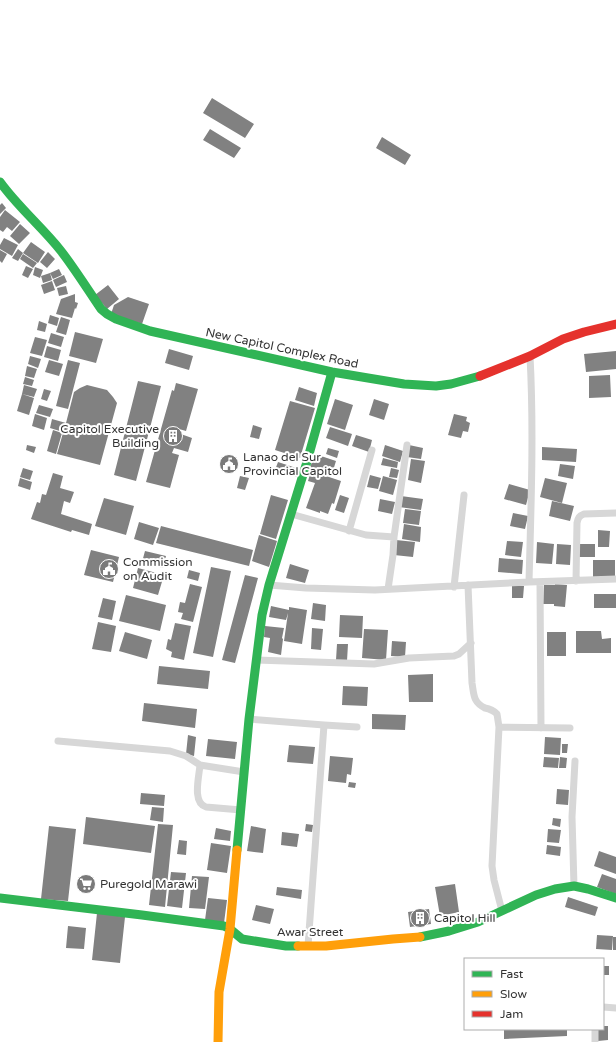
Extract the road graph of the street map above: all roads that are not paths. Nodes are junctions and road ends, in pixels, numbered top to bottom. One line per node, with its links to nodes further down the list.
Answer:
1 (0, 182): 4 (street, New Capitol Complex Road)
2 (616, 324): 3 (street, New Capitol Complex Road)
3 (530, 356): 4 (street, New Capitol Complex Road); 14 (street)
4 (332, 372): 9 (street)
5 (407, 445): 11 (street)
6 (372, 450): 10 (street)
7 (464, 495): 18 (street)
8 (616, 513): 13 (street)
9 (291, 514): 10 (street); 16 (street)
10 (349, 531): 11 (street)
11 (394, 537): 19 (street)
12 (616, 579): 13 (street)
13 (576, 581): 15 (street)
14 (529, 582): 15 (street); 17 (street)
15 (540, 582): 26 (street)
16 (269, 585): 19 (street); 21 (street)
17 (468, 586): 18 (street); 20 (street)
18 (454, 587): 19 (street)
19 (388, 589)
20 (471, 643): 21 (street); 25 (street)
21 (256, 660): 22 (street)
22 (249, 719): 23 (street); 31 (street)
23 (324, 725): 24 (street); 38 (street)
24 (357, 727)
25 (499, 728): 26 (street); 36 (street)
26 (541, 728): 27 (street)
27 (570, 728)
28 (58, 742): 30 (street)
29 (575, 760): 33 (street)
30 (200, 766): 31 (street); 32 (street)
31 (244, 772): 32 (street)
32 (241, 810): 37 (street)
33 (574, 886): 35 (street, Awar Street); 36 (street, Awar Street)
34 (0, 898): 37 (street, Awar Street)
35 (616, 898)
36 (502, 911): 38 (street, Awar Street)
37 (230, 929): 38 (street, Awar Street); 42 (street)
38 (308, 946)
39 (604, 1007): 40 (street)
40 (616, 1008)
41 (595, 1030): 43 (street)
42 (218, 1042)
43 (595, 1042)

